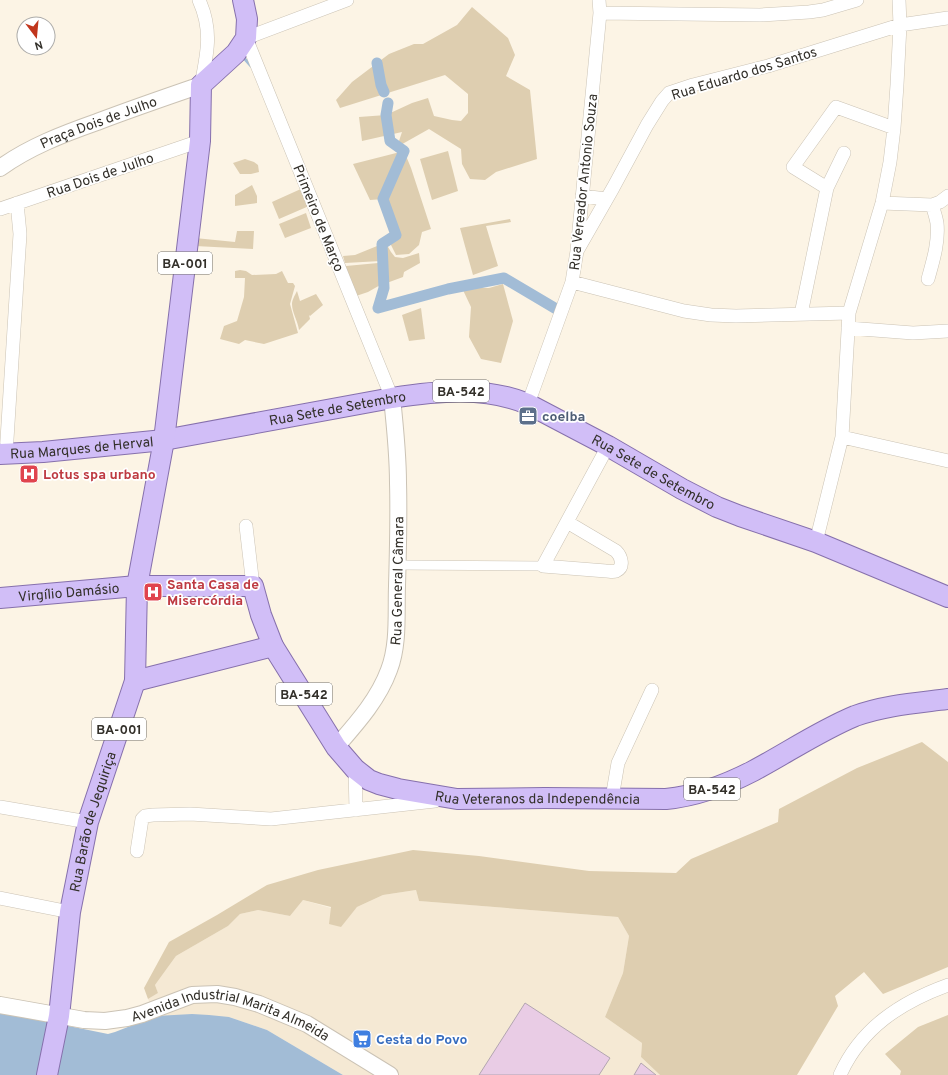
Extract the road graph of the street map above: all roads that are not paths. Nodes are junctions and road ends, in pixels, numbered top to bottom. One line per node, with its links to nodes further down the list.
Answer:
1 (199, 0): 11 (street, BA-001)
2 (243, 0): 10 (main road)
3 (347, 0): 10 (street)
4 (599, 0): 7 (street, Rua Vereador Antonio Souza)
5 (857, 0): 7 (street)
6 (899, 0): 9 (street)
7 (600, 13): 17 (street, Rua Vereador Antonio Souza)
8 (948, 18): 9 (street, Rua Eduardo dos Santos)
9 (900, 25): 12 (street); 19 (street, Rua Eduardo dos Santos)
10 (246, 38): 11 (main road); 31 (street, Primeiro de Março)
11 (201, 86): 13 (main road, BA-001); 15 (street, Praça Dois de Julho)
12 (894, 128): 16 (street); 21 (street)
13 (200, 141): 20 (street, Rua Dois de Julho); 34 (main road, BA-001)
14 (844, 152): 16 (street)
15 (0, 168)
16 (827, 188): 28 (street)
17 (582, 196): 19 (street); 24 (street, Rua Vereador Antonio Souza)
18 (948, 196): 22 (street)
19 (606, 200): 24 (street, Rua Eduardo dos Santos)
20 (17, 203): 23 (street, Rua Dois de Julho); 36 (street)
21 (882, 203): 22 (street); 27 (street)
22 (932, 205): 25 (street)
23 (0, 209)
24 (577, 251): 26 (street, Rua Vereador Antonio Souza)
25 (928, 279)
26 (572, 282): 28 (street); 32 (street, Rua Vereador Antonio Souza)
27 (849, 313): 28 (street); 29 (street)
28 (801, 314)
29 (848, 328): 30 (street); 33 (street)
30 (948, 331)
31 (392, 398): 32 (main road, Rua Sete de Setembro / BA-542); 34 (main road, Rua Sete de Setembro / BA-542); 41 (street, Rua General Câmara)
32 (528, 404): 35 (main road, Rua Sete de Setembro / BA-542)
33 (842, 437): 37 (street); 40 (street)
34 (164, 440): 36 (main road, Rua Marques de Herval); 43 (main road, Rua Barão de Jequiriça / BA-001)
35 (608, 446): 38 (street); 40 (main road, Rua Sete de Setembro / BA-542)
36 (3, 454)
37 (948, 461)
38 (567, 522): 42 (street); 42 (street)
39 (246, 526): 44 (street)
40 (816, 542): 45 (main road, Rua Sete de Setembro / BA-542)
41 (397, 565): 42 (street); 51 (street, Rua General Câmara)
42 (544, 566)
43 (137, 586): 44 (main road, Virgílio Damásio); 46 (main road, Virgílio Damásio); 48 (main road, Rua Barão de Jequiriça / BA-001)
44 (253, 586): 47 (main road)
45 (948, 597)
46 (0, 598)
47 (274, 646): 48 (main road); 51 (main road, BA-542)
48 (136, 681): 57 (main road, Rua Barão de Jequiriça / BA-001)
49 (652, 690): 53 (street)
50 (948, 699): 53 (main road, Rua Veteranos da Independência / BA-542)
51 (336, 747): 52 (main road, BA-542)
52 (355, 769): 54 (main road, BA-542); 56 (street)
53 (612, 798): 54 (main road, Rua Veteranos da Independência / BA-542)
54 (457, 799): 56 (street, Rua Veteranos da Independência)
55 (0, 807): 57 (street)
56 (356, 810): 58 (street, Rua Veteranos da Independência)
57 (88, 822): 60 (main road, Rua Barão de Jequiriça / BA-001)
58 (137, 851)
59 (0, 898): 60 (street)
60 (70, 912): 63 (main road, Rua Barão de Jequiriça / BA-001)
61 (948, 985): 66 (street)
62 (0, 1005): 63 (street, Avenida Industrial Marita Almeida)
63 (59, 1020): 64 (main road, BA-001); 65 (street, Avenida Industrial Marita Almeida)
64 (46, 1075)
65 (390, 1075)
66 (840, 1075)

